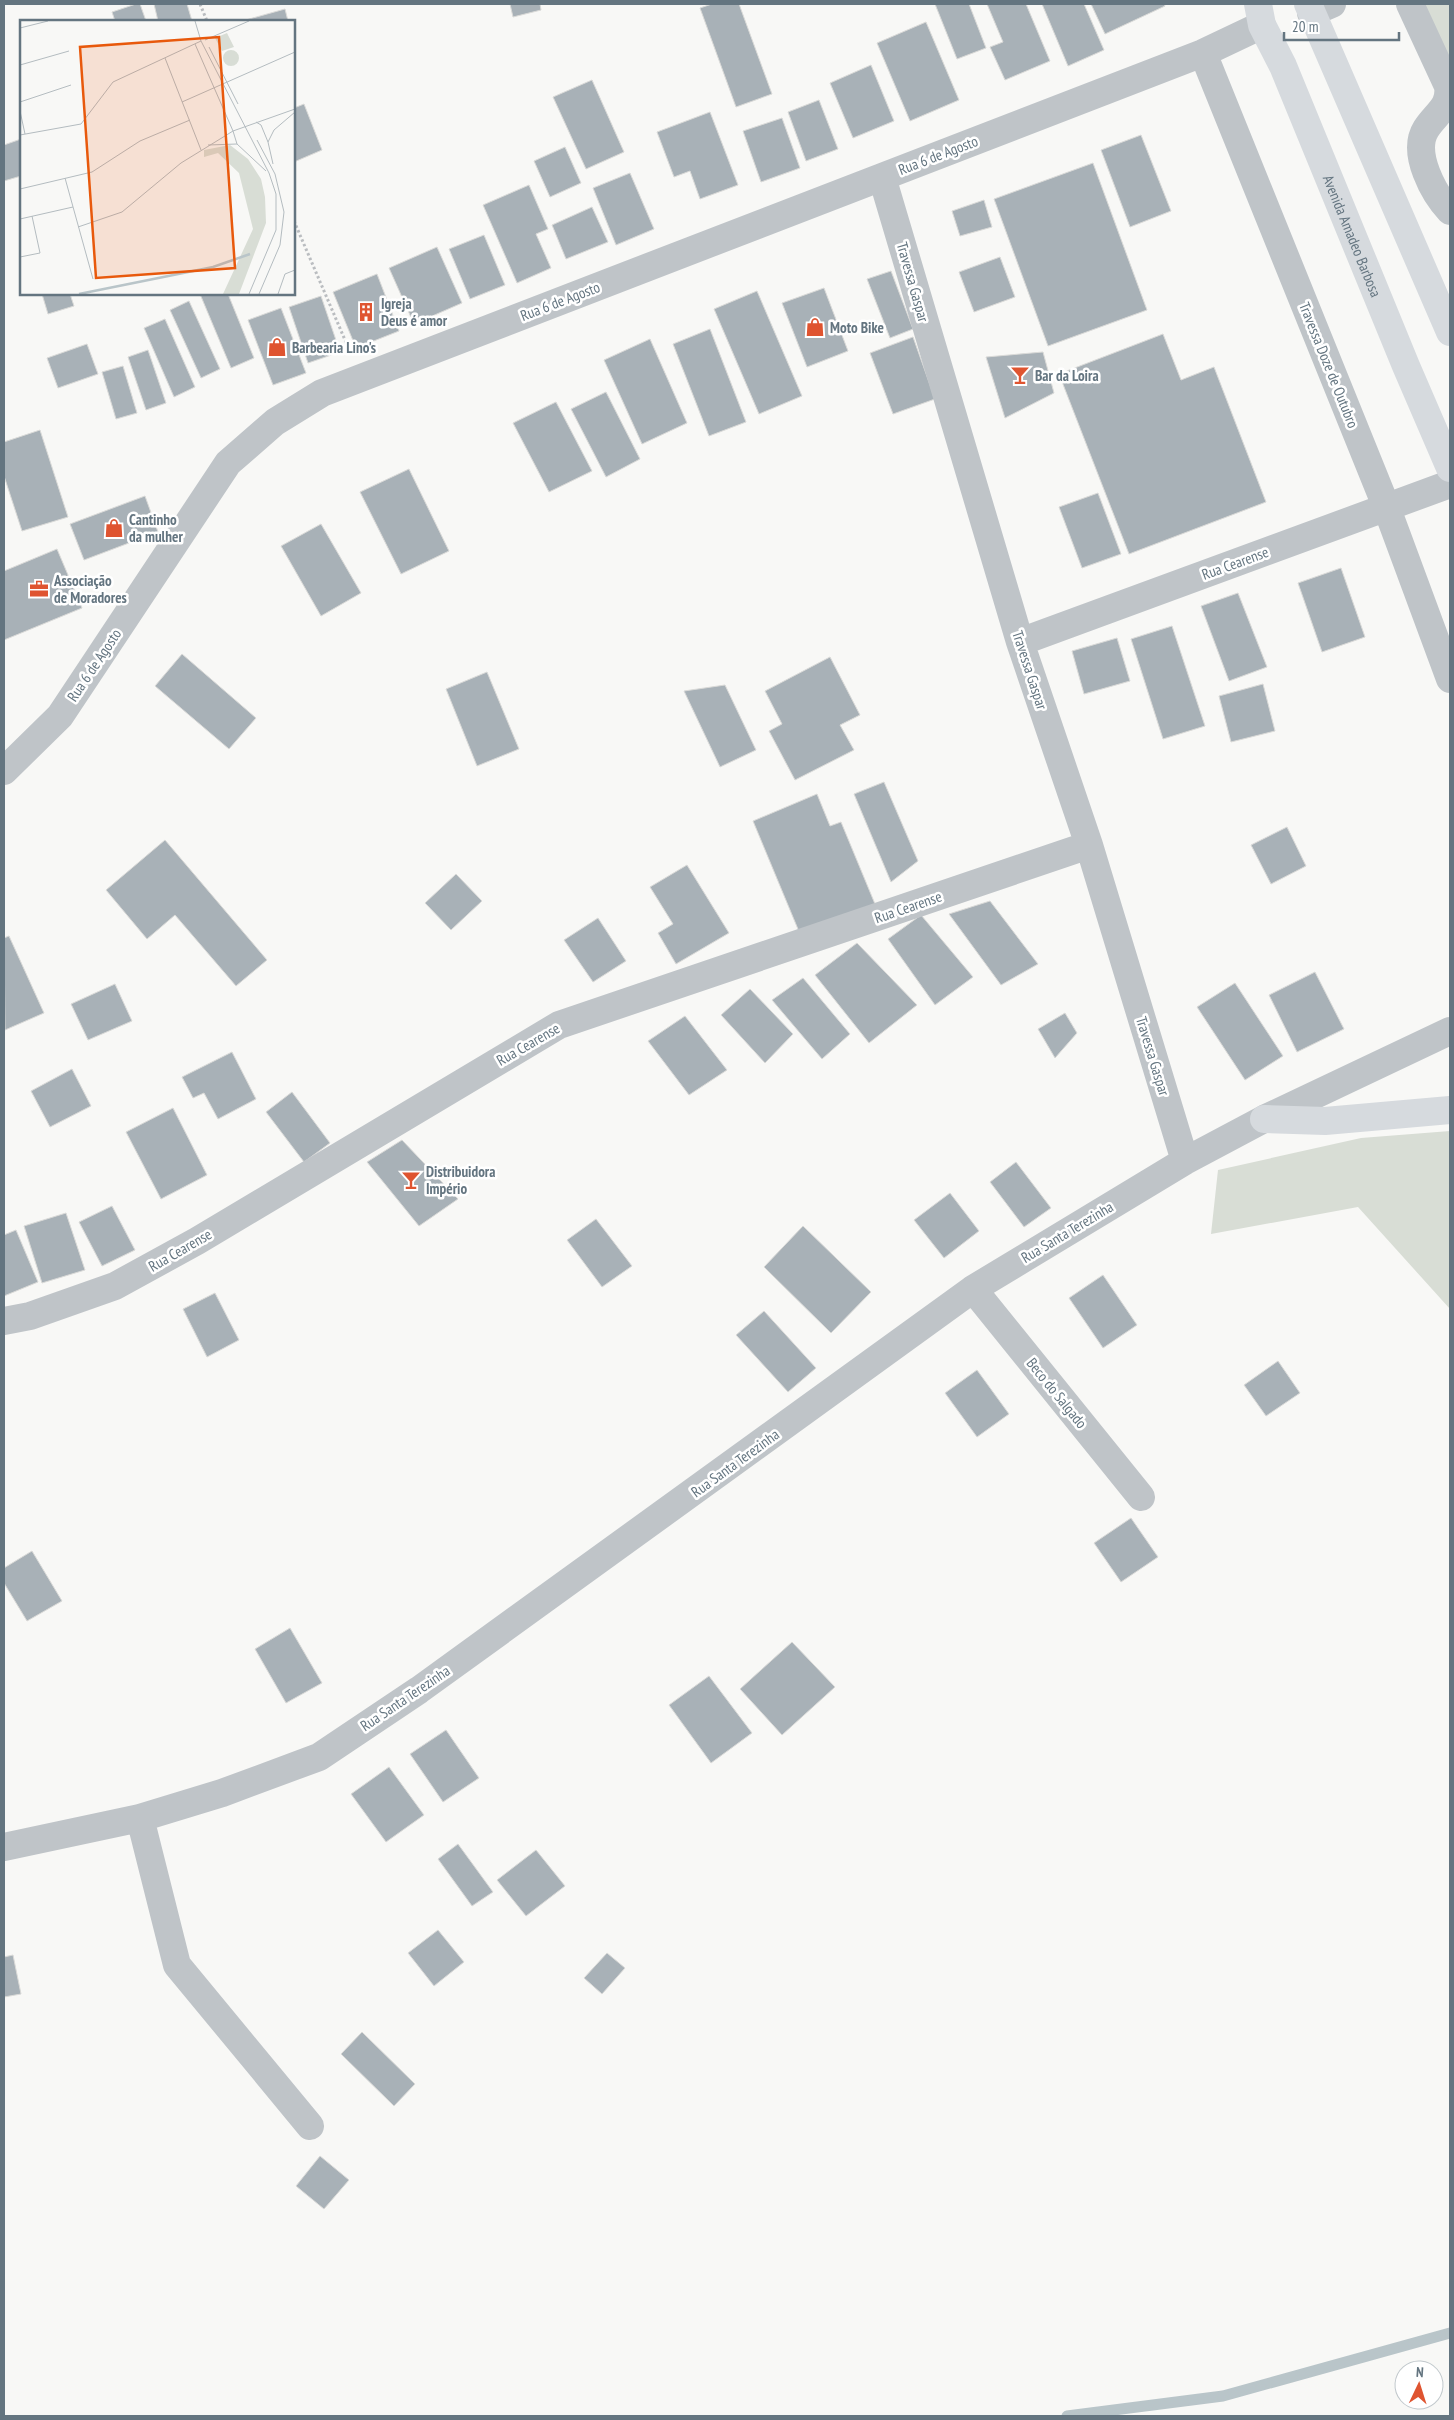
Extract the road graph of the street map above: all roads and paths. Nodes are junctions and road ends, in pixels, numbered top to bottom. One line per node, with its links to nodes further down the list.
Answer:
1 (200, 4): 5 (path)
2 (1410, 4): 8 (street)
3 (1317, 7): 10 (main road)
4 (1260, 14): 6 (street, Rua 6 de Agosto); 12 (main road, Avenida Amadeo Barbosa)
5 (207, 20)
6 (1203, 53): 7 (street, Rua 6 de Agosto); 14 (street, Travessa Doze de Outubro)
7 (882, 177): 11 (street, Rua 6 de Agosto); 15 (street, Travessa Gaspar)
8 (1450, 211)
9 (295, 223): 11 (path)
10 (1450, 332)
11 (361, 377): 17 (street, Rua 6 de Agosto)
12 (1450, 468)
13 (1450, 484): 14 (street, Rua Cearense)
14 (1386, 506): 15 (street, Rua Cearense); 16 (street, Travessa Doze de Outubro)
15 (1020, 642): 18 (street, Travessa Gaspar)
16 (1450, 679)
17 (4, 771)
18 (1089, 845): 22 (street, Travessa Gaspar); 24 (street, Rua Cearense)
19 (1450, 1031): 21 (street, Rua Santa Terezinha)
20 (1450, 1110): 21 (main road)
21 (1264, 1119): 22 (street, Rua Santa Terezinha)
22 (1186, 1161): 23 (street, Rua Santa Terezinha)
23 (973, 1289): 25 (street, Beco do Salgado); 26 (street, Rua Santa Terezinha)
24 (4, 1321)
25 (1141, 1497)
26 (140, 1818): 27 (street, Rua Santa Terezinha); 28 (street)
27 (4, 1847)
28 (310, 2126)

